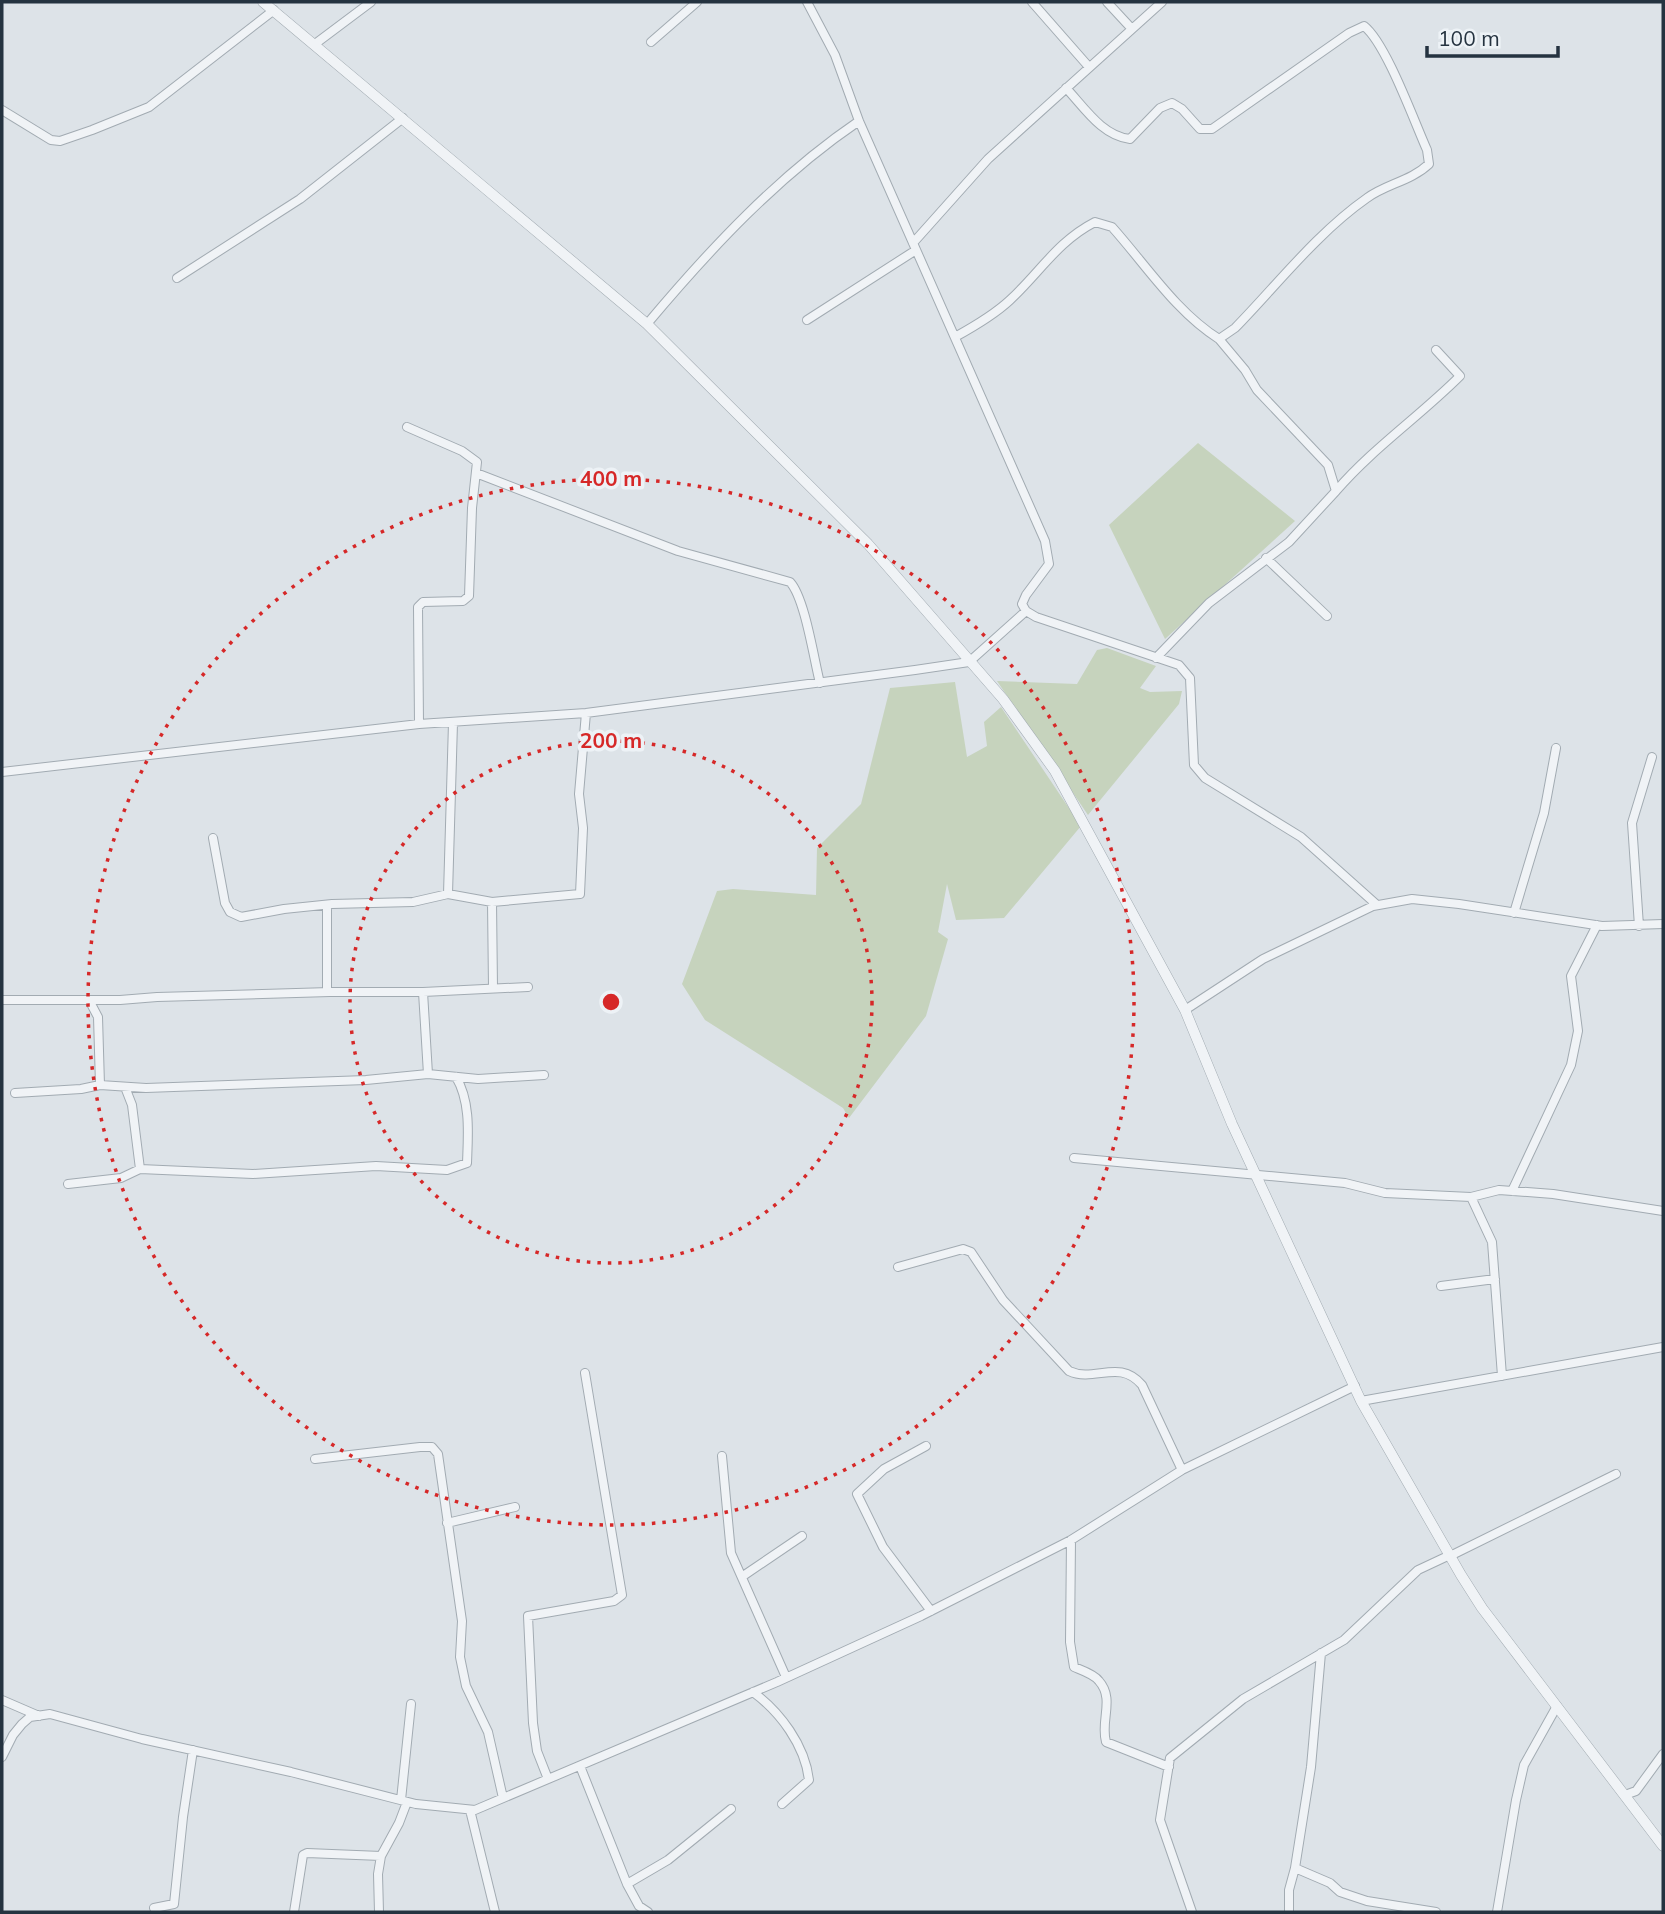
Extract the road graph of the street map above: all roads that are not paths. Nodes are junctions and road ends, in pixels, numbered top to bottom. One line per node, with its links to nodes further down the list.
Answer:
1 (264, 2): 8 (street)
2 (371, 2): 11 (street)
3 (697, 2): 10 (street)
4 (806, 2): 16 (street)
5 (1032, 2): 12 (street)
6 (1107, 2): 9 (street)
7 (1162, 2): 9 (street)
8 (274, 10): 11 (street); 14 (street)
9 (1132, 29): 12 (street)
10 (651, 42)
11 (315, 44): 15 (street)
12 (1089, 67): 13 (street)
13 (1066, 88): 17 (street); 22 (street)
14 (2, 110)
15 (403, 118): 18 (street); 20 (street)
16 (859, 121): 17 (street); 20 (street)
17 (914, 247): 19 (street); 21 (street)
18 (177, 278)
19 (807, 320)
20 (647, 324): 31 (street)
21 (955, 337): 22 (street); 28 (street)
22 (1219, 339): 26 (street)
23 (1436, 350): 26 (street)
24 (407, 427): 25 (street)
25 (476, 473): 32 (street); 35 (street)
26 (1336, 491): 27 (street)
27 (1266, 558): 29 (street); 30 (street)
28 (1026, 611): 30 (street); 31 (street)
29 (1327, 617)
30 (1156, 658): 43 (street)
31 (969, 662): 32 (street); 54 (street)
32 (820, 683): 33 (street)
33 (586, 713): 34 (street); 41 (street)
34 (453, 723): 35 (street); 40 (street)
35 (419, 724): 38 (street)
36 (1556, 748): 44 (street)
37 (1653, 757): 47 (street)
38 (2, 772)
39 (213, 838): 42 (street)
40 (448, 894): 41 (street); 42 (street)
41 (492, 902): 49 (street)
42 (327, 905): 50 (street)
43 (1377, 905): 44 (street); 54 (street)
44 (1514, 913): 46 (street)
45 (1663, 924): 47 (street)
46 (1597, 925): 47 (street); 65 (street)
47 (1639, 926)
48 (528, 987): 49 (street)
49 (493, 988): 51 (street)
50 (327, 992): 51 (street); 53 (street)
51 (423, 992): 55 (street)
52 (2, 1000): 53 (street)
53 (89, 1000): 58 (street)
54 (1185, 1010): 63 (street)
55 (428, 1074): 57 (street); 59 (street)
56 (544, 1075): 57 (street)
57 (456, 1077): 62 (street)
58 (100, 1085): 59 (street); 60 (street)
59 (125, 1087): 62 (street)
60 (15, 1093)
61 (1074, 1158): 63 (street)
62 (140, 1169): 64 (street)
63 (1256, 1175): 66 (street); 74 (street)
64 (68, 1184)
65 (1511, 1191): 66 (street); 67 (street)
66 (1471, 1197): 69 (street)
67 (1663, 1211)
68 (898, 1267): 79 (street)
69 (1495, 1279): 70 (street); 73 (street)
70 (1441, 1286)
71 (1663, 1348): 73 (street)
72 (585, 1373): 100 (street)
73 (1502, 1376): 75 (street)
74 (1355, 1385): 75 (street); 79 (street)
75 (1361, 1401): 85 (street)
76 (926, 1446): 87 (street)
77 (722, 1456): 86 (street)
78 (315, 1459): 82 (street)
79 (1182, 1470): 84 (street)
80 (1616, 1474): 85 (street)
81 (515, 1507): 82 (street)
82 (447, 1523): 102 (street)
83 (802, 1536): 86 (street)
84 (1072, 1540): 87 (street); 99 (street)
85 (1450, 1555): 88 (street); 93 (street)
86 (743, 1576): 89 (street)
87 (931, 1611): 89 (street)
88 (1321, 1653): 99 (street); 109 (street)
89 (786, 1678): 90 (street)
90 (753, 1692): 98 (street); 104 (street)
91 (2, 1700): 94 (street)
92 (411, 1704): 103 (street)
93 (1557, 1706): 101 (street); 119 (street)
94 (39, 1716): 95 (street); 97 (street)
95 (193, 1750): 103 (street); 111 (street)
96 (1663, 1754): 101 (street)
97 (2, 1758)
98 (580, 1766): 100 (street); 110 (street)
99 (1168, 1767): 116 (street)
100 (548, 1779): 102 (street)
101 (1625, 1795): 107 (street)
102 (503, 1798): 106 (street)
103 (404, 1801): 106 (street); 108 (street)
104 (782, 1804)
105 (732, 1809): 110 (street)
106 (470, 1810): 114 (street)
107 (1663, 1846)
108 (381, 1856): 112 (street); 113 (street)
109 (1295, 1868): 117 (street); 118 (street)
110 (627, 1884): 115 (street)
111 (154, 1908)
112 (293, 1912)
113 (379, 1912)
114 (495, 1912)
115 (648, 1912)
116 (1192, 1912)
117 (1289, 1912)
118 (1436, 1912)
119 (1497, 1912)

